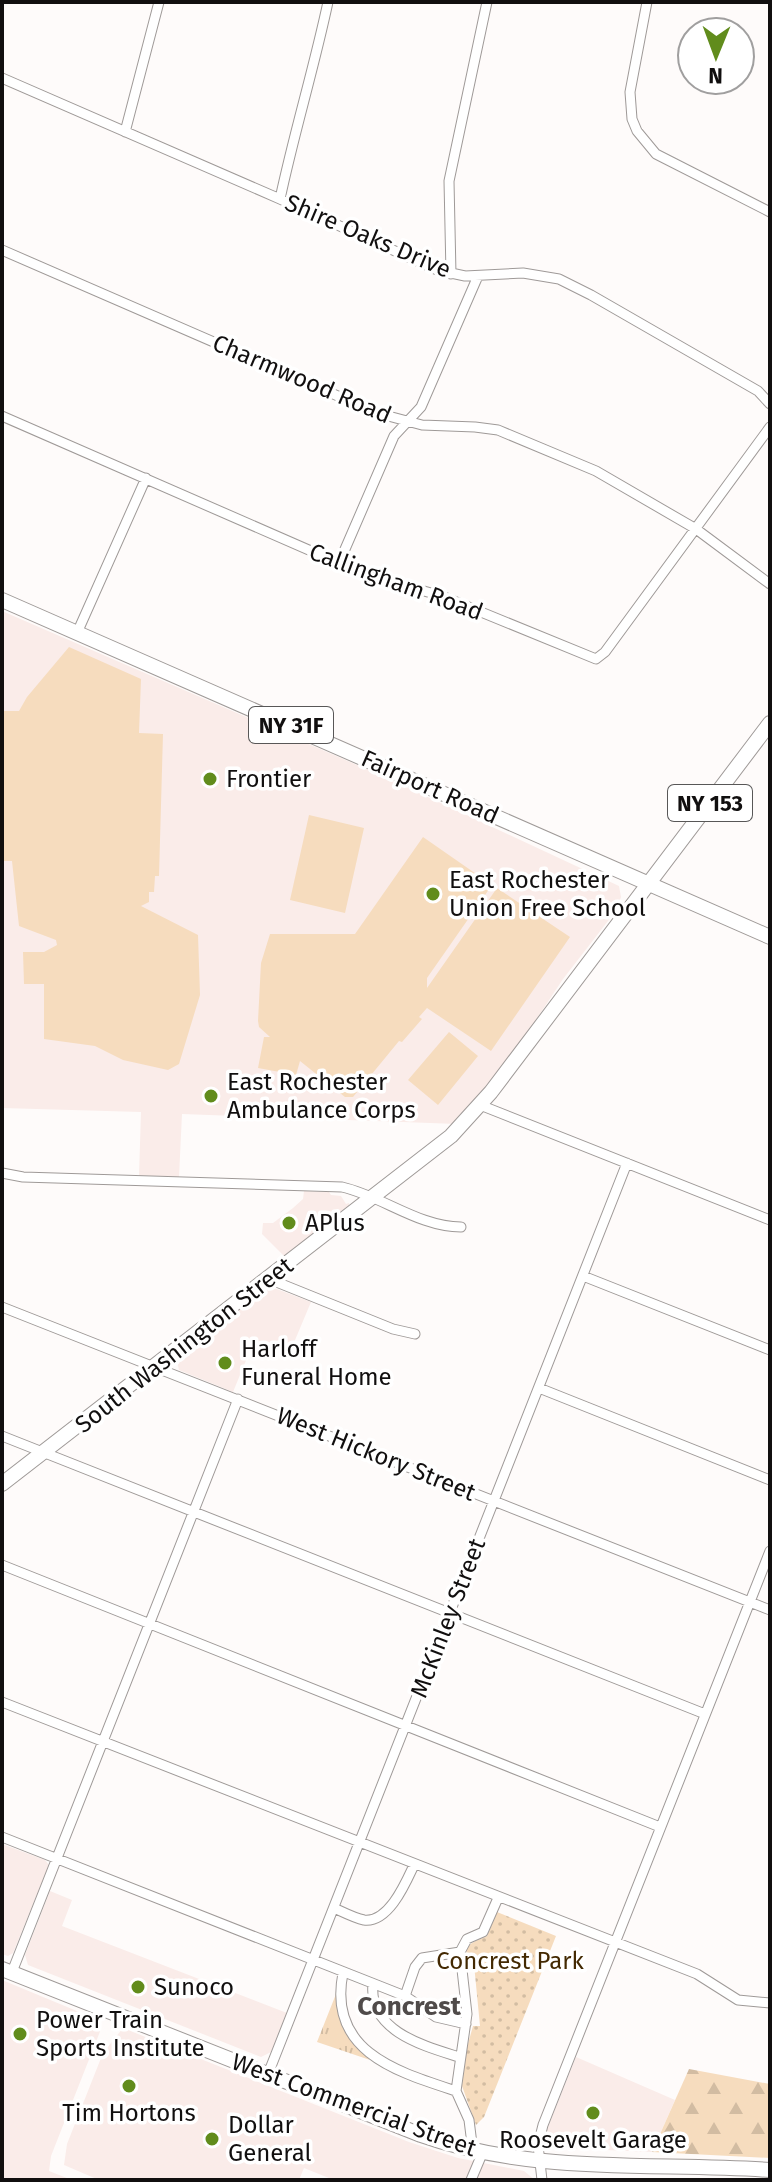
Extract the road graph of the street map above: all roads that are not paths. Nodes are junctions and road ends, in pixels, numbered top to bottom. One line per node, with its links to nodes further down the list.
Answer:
1 (159, 2): 6 (street)
2 (328, 2): 7 (street)
3 (487, 2): 10 (street)
4 (647, 2): 8 (street)
5 (2, 78): 6 (street, Shire Oaks Drive)
6 (125, 132): 7 (street, Shire Oaks Drive)
7 (280, 199): 10 (street, Shire Oaks Drive)
8 (770, 212)
9 (2, 250): 14 (street, Charmwood Road)
10 (451, 274): 11 (street, Shire Oaks Drive)
11 (478, 276): 12 (street, Shire Oaks Drive); 14 (street)
12 (770, 404)
13 (2, 416): 16 (street, Callingham Road)
14 (407, 423): 17 (street, Charmwood Road); 18 (street)
15 (770, 427): 17 (street)
16 (146, 478): 18 (street, Callingham Road); 21 (street)
17 (696, 529): 18 (street, Callingham Road); 19 (street, Charmwood Road)
18 (339, 563)
19 (770, 584)
20 (2, 600): 21 (main road, Fairport Road / NY 31F)
21 (77, 633): 23 (main road, Fairport Road / NY 31F)
22 (770, 723): 23 (main road, NY 153)
23 (649, 884): 24 (main road, Fairport Road / NY 31F); 25 (main road, South Washington Street / NY 153)
24 (770, 937)
25 (480, 1105): 26 (street); 28 (main road, South Washington Street / NY 153)
26 (627, 1163): 29 (street); 31 (street, McKinley Street)
27 (2, 1173): 28 (street)
28 (373, 1198): 30 (street); 32 (main road, South Washington Street / NY 153)
29 (770, 1220)
30 (461, 1227)
31 (583, 1276): 35 (street); 37 (street, McKinley Street)
32 (269, 1279): 34 (street); 36 (main road, South Washington Street / NY 153)
33 (2, 1307): 36 (street, West Hickory Street)
34 (415, 1334)
35 (770, 1350)
36 (154, 1367): 38 (street, West Hickory Street); 40 (main road, South Washington Street / NY 153)
37 (539, 1388): 41 (street); 43 (street, McKinley Street)
38 (238, 1399): 43 (street, West Hickory Street); 44 (street)
39 (2, 1436): 40 (street)
40 (44, 1453): 42 (main road, South Washington Street / NY 153); 44 (street)
41 (770, 1480)
42 (2, 1484)
43 (494, 1501): 47 (street, West Hickory Street); 49 (street, McKinley Street)
44 (194, 1511): 49 (street); 50 (street)
45 (770, 1551): 47 (street)
46 (2, 1565): 50 (street)
47 (749, 1602): 48 (street, West Hickory Street); 52 (street)
48 (770, 1610)
49 (449, 1612): 52 (street); 53 (street, McKinley Street)
50 (149, 1624): 53 (street); 54 (street)
51 (2, 1702): 54 (street)
52 (705, 1714): 55 (street)
53 (406, 1726): 55 (street); 57 (street, McKinley Street)
54 (103, 1742): 57 (street); 58 (street)
55 (660, 1827): 62 (street)
56 (2, 1837): 58 (street)
57 (359, 1844): 59 (street); 61 (street, McKinley Street)
58 (57, 1860): 64 (street); 65 (street)
59 (414, 1865): 60 (street); 61 (street)
60 (498, 1898): 62 (street); 63 (street)
61 (334, 1908): 64 (street, McKinley Street)
62 (615, 1943): 69 (street); 75 (street)
63 (460, 1952): 68 (street); 70 (street)
64 (313, 1960): 66 (street); 72 (street, McKinley Street)
65 (7, 1970): 72 (main road, West Commercial Street)
66 (343, 1973): 67 (street); 73 (street)
67 (373, 1984): 68 (street); 71 (street)
68 (405, 1996): 70 (street)
69 (770, 2003)
70 (466, 2024): 71 (street)
71 (459, 2057): 73 (street)
72 (268, 2074): 74 (main road, West Commercial Street)
73 (456, 2091): 74 (street)
74 (478, 2153): 75 (main road, West Commercial Street); 77 (street)
75 (538, 2161): 76 (main road, West Commercial Street); 78 (street)
76 (770, 2170)
77 (471, 2180)
78 (542, 2180)

